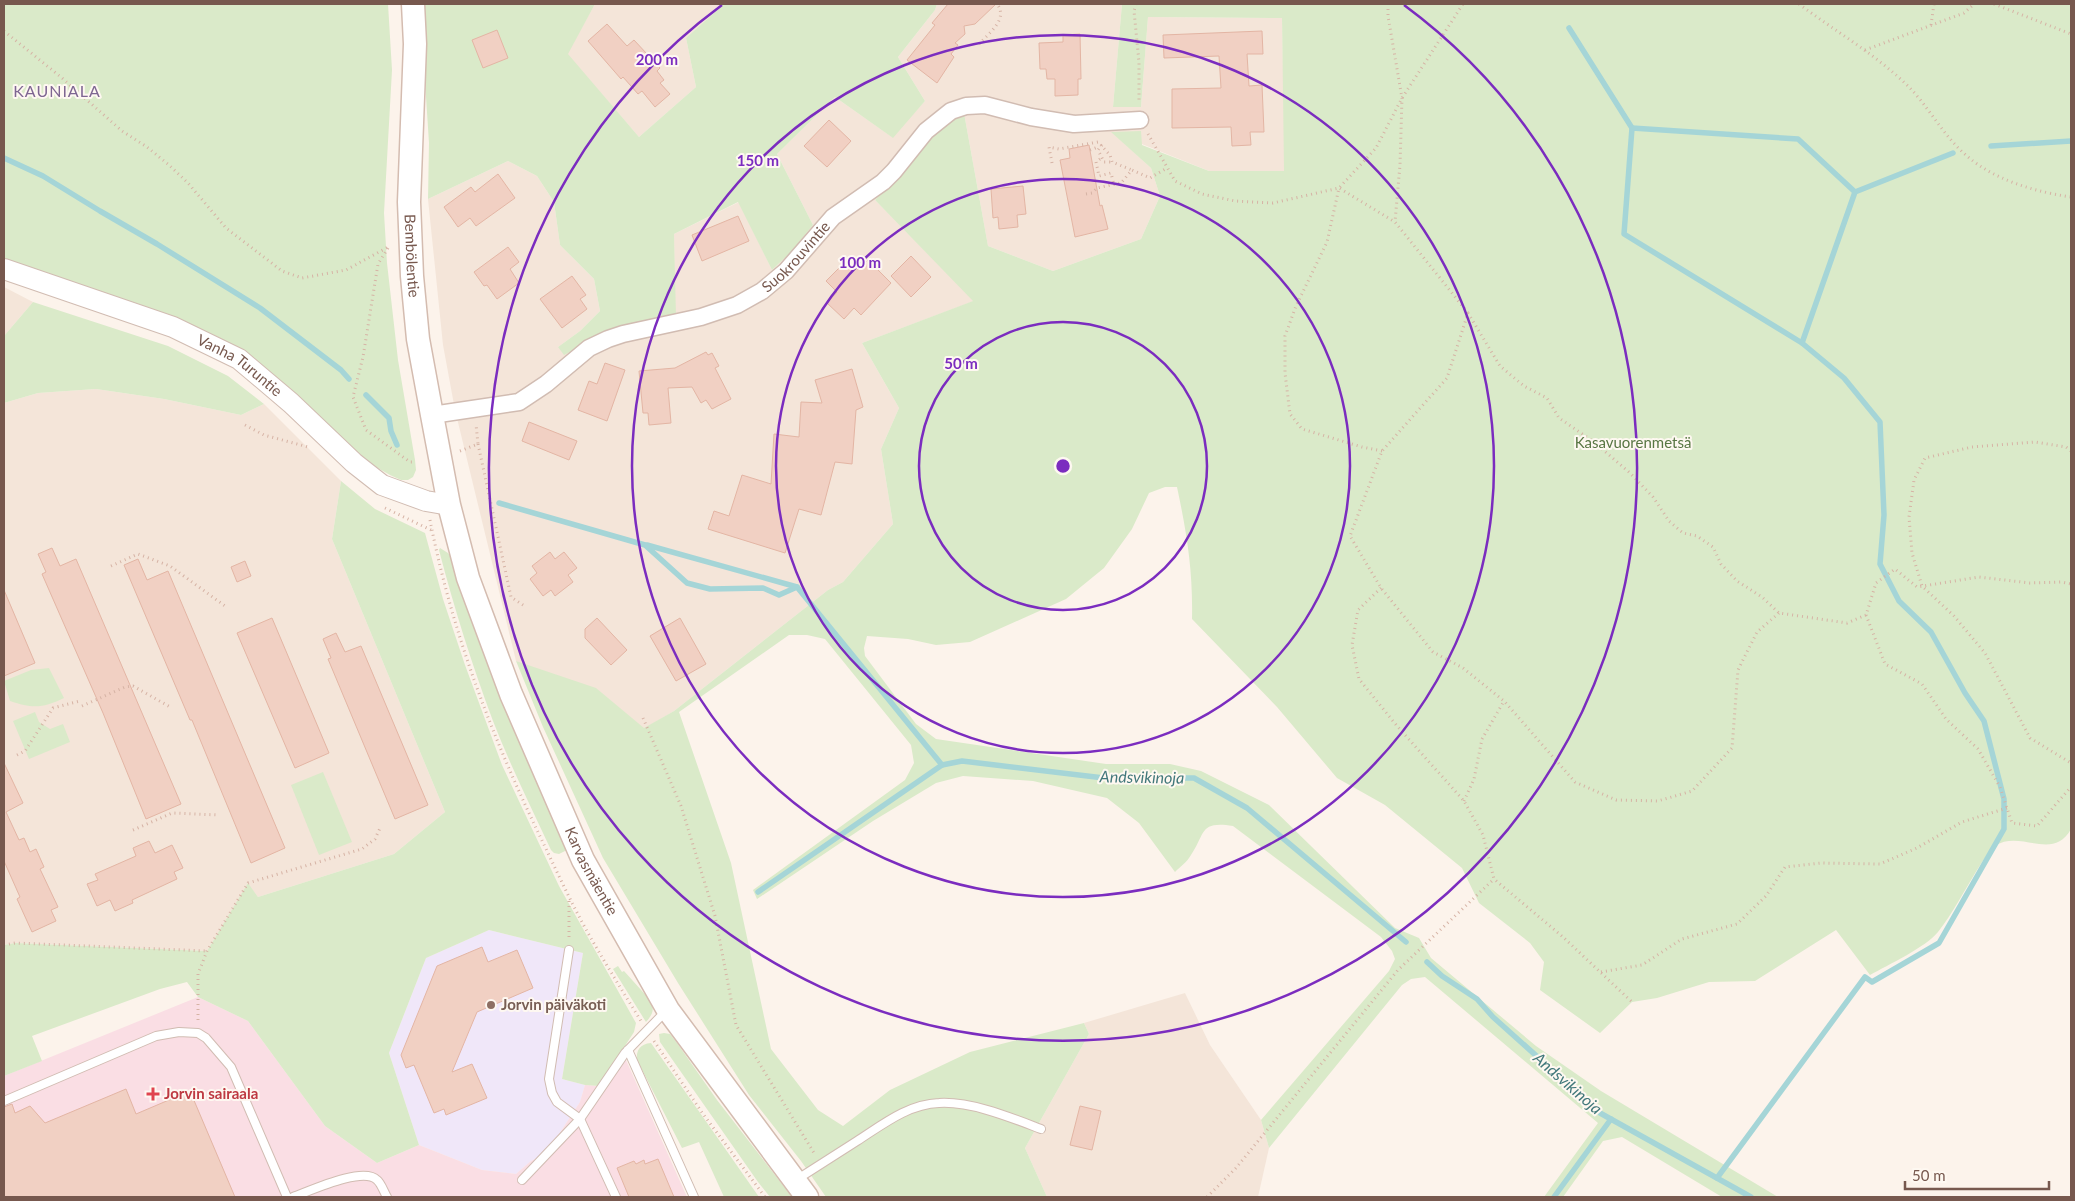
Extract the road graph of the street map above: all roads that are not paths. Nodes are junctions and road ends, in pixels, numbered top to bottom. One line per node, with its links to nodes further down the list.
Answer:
1 (413, 4): 4 (main road, Bembölentie)
2 (1140, 120): 4 (street, Suokrouvintie)
3 (4, 270): 5 (street, Vanha Turuntie)
4 (432, 416): 5 (main road, Bembölentie)
5 (449, 506): 7 (main road, Karvasmäentie)
6 (569, 950): 10 (lane)
7 (668, 1010): 8 (lane); 13 (main road, Karvasmäentie)
8 (628, 1050): 10 (lane); 18 (lane)
9 (4, 1100): 14 (lane)
10 (580, 1119): 12 (lane); 17 (lane)
11 (1041, 1129): 13 (lane)
12 (522, 1180)
13 (801, 1189)
14 (287, 1197)
15 (294, 1197): 16 (lane)
16 (386, 1197)
17 (616, 1197)
18 (694, 1197)

